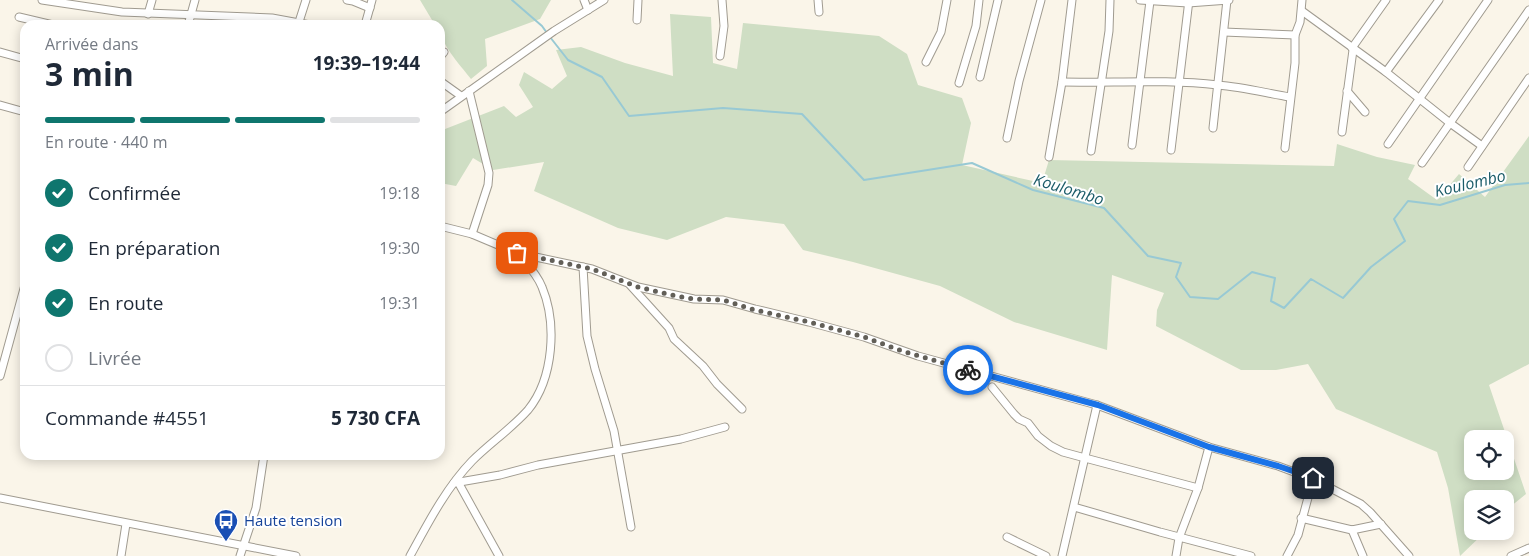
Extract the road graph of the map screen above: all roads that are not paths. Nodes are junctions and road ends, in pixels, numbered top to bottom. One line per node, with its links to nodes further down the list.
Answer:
1 (42, 0): 25 (street)
2 (152, 0): 31 (street)
3 (195, 0): 32 (street)
4 (306, 0): 37 (street)
5 (347, 0): 26 (street)
6 (584, 0): 27 (street)
7 (604, 0): 27 (street)
8 (638, 0): 39 (street)
9 (722, 0): 44 (street)
10 (818, 0): 30 (street)
11 (947, 0): 46 (street)
12 (979, 0): 52 (street)
13 (998, 0): 48 (street)
14 (1041, 0): 69 (street)
15 (1072, 0): 50 (street)
16 (1110, 0): 53 (street)
17 (1140, 0): 23 (street)
18 (1228, 0): 24 (street); 40 (street)
19 (1302, 0): 29 (street)
20 (1386, 0): 42 (street)
21 (1440, 0): 47 (street)
22 (1488, 0): 61 (street)
23 (1150, 1): 24 (street); 51 (street)
24 (1188, 1): 54 (street)
25 (93, 4): 31 (street)
26 (371, 4): 38 (street)
27 (588, 10): 57 (street)
28 (1529, 10): 66 (street)
29 (1302, 11): 41 (street); 42 (street)
30 (819, 12)
31 (148, 14): 32 (street)
32 (191, 16): 35 (street); 36 (street)
33 (18, 17): 34 (street)
34 (31, 20)
35 (190, 20)
36 (281, 20)
37 (300, 20)
38 (366, 20)
39 (637, 20)
40 (1224, 32): 41 (street); 56 (street)
41 (1295, 35): 60 (street)
42 (1352, 49): 47 (street); 58 (street)
43 (0, 52): 45 (street)
44 (720, 56)
45 (20, 58)
46 (926, 62)
47 (1386, 72): 61 (street)
48 (980, 77)
49 (1529, 78): 72 (street)
50 (1062, 82): 53 (street); 76 (street)
51 (1140, 82): 53 (street); 54 (street); 71 (street)
52 (959, 83)
53 (1101, 83): 75 (street)
54 (1180, 83): 56 (street); 74 (street)
55 (445, 84): 59 (street)
56 (1218, 85): 60 (street); 67 (street)
57 (469, 90): 59 (street); 80 (street)
58 (1347, 91): 65 (street); 68 (street)
59 (461, 96): 63 (street)
60 (1290, 96): 73 (street)
61 (1419, 99): 66 (street); 70 (street)
62 (0, 104): 64 (street)
63 (445, 108)
64 (20, 110)
65 (1365, 112)
66 (1450, 123): 72 (street); 77 (street)
67 (1213, 128)
68 (1342, 132)
69 (1007, 138)
70 (1388, 144)
71 (1132, 146)
72 (1482, 146): 78 (street)
73 (1285, 148)
74 (1171, 150)
75 (1091, 151)
76 (1049, 157)
77 (1422, 163)
78 (1468, 167)
79 (445, 227): 80 (street)
80 (472, 234): 81 (street)
81 (517, 253): 82 (street); 95 (street)
82 (583, 267): 83 (street); 91 (street)
83 (628, 283): 87 (street); 88 (street)
84 (20, 303): 85 (street)
85 (0, 376)
86 (992, 387): 92 (street)
87 (1098, 405): 90 (street); 92 (street)
88 (742, 409)
89 (724, 427): 91 (street)
90 (1209, 447): 94 (street); 96 (street)
91 (617, 451): 95 (street); 102 (street)
92 (1085, 458): 96 (street); 98 (street)
93 (263, 460): 106 (street)
94 (1313, 478): 99 (street); 101 (street)
95 (456, 482): 111 (street); 112 (street)
96 (1198, 488): 105 (street)
97 (0, 498): 100 (street)
98 (1074, 507): 105 (street); 114 (street)
99 (1301, 518): 103 (street); 117 (street)
100 (126, 524): 106 (street); 108 (street)
101 (1381, 524): 103 (street); 119 (street)
102 (631, 527)
103 (1352, 530): 118 (street)
104 (1007, 537): 113 (street)
105 (1179, 538): 115 (street); 116 (street)
106 (244, 546): 109 (street); 110 (street)
107 (1529, 548): 120 (street)
108 (120, 556)
109 (240, 556)
110 (296, 556)
111 (410, 556)
112 (499, 556)
113 (1046, 556)
114 (1062, 556)
115 (1176, 556)
116 (1251, 556)
117 (1287, 556)
118 (1363, 556)
119 (1409, 556)
120 (1511, 556)

